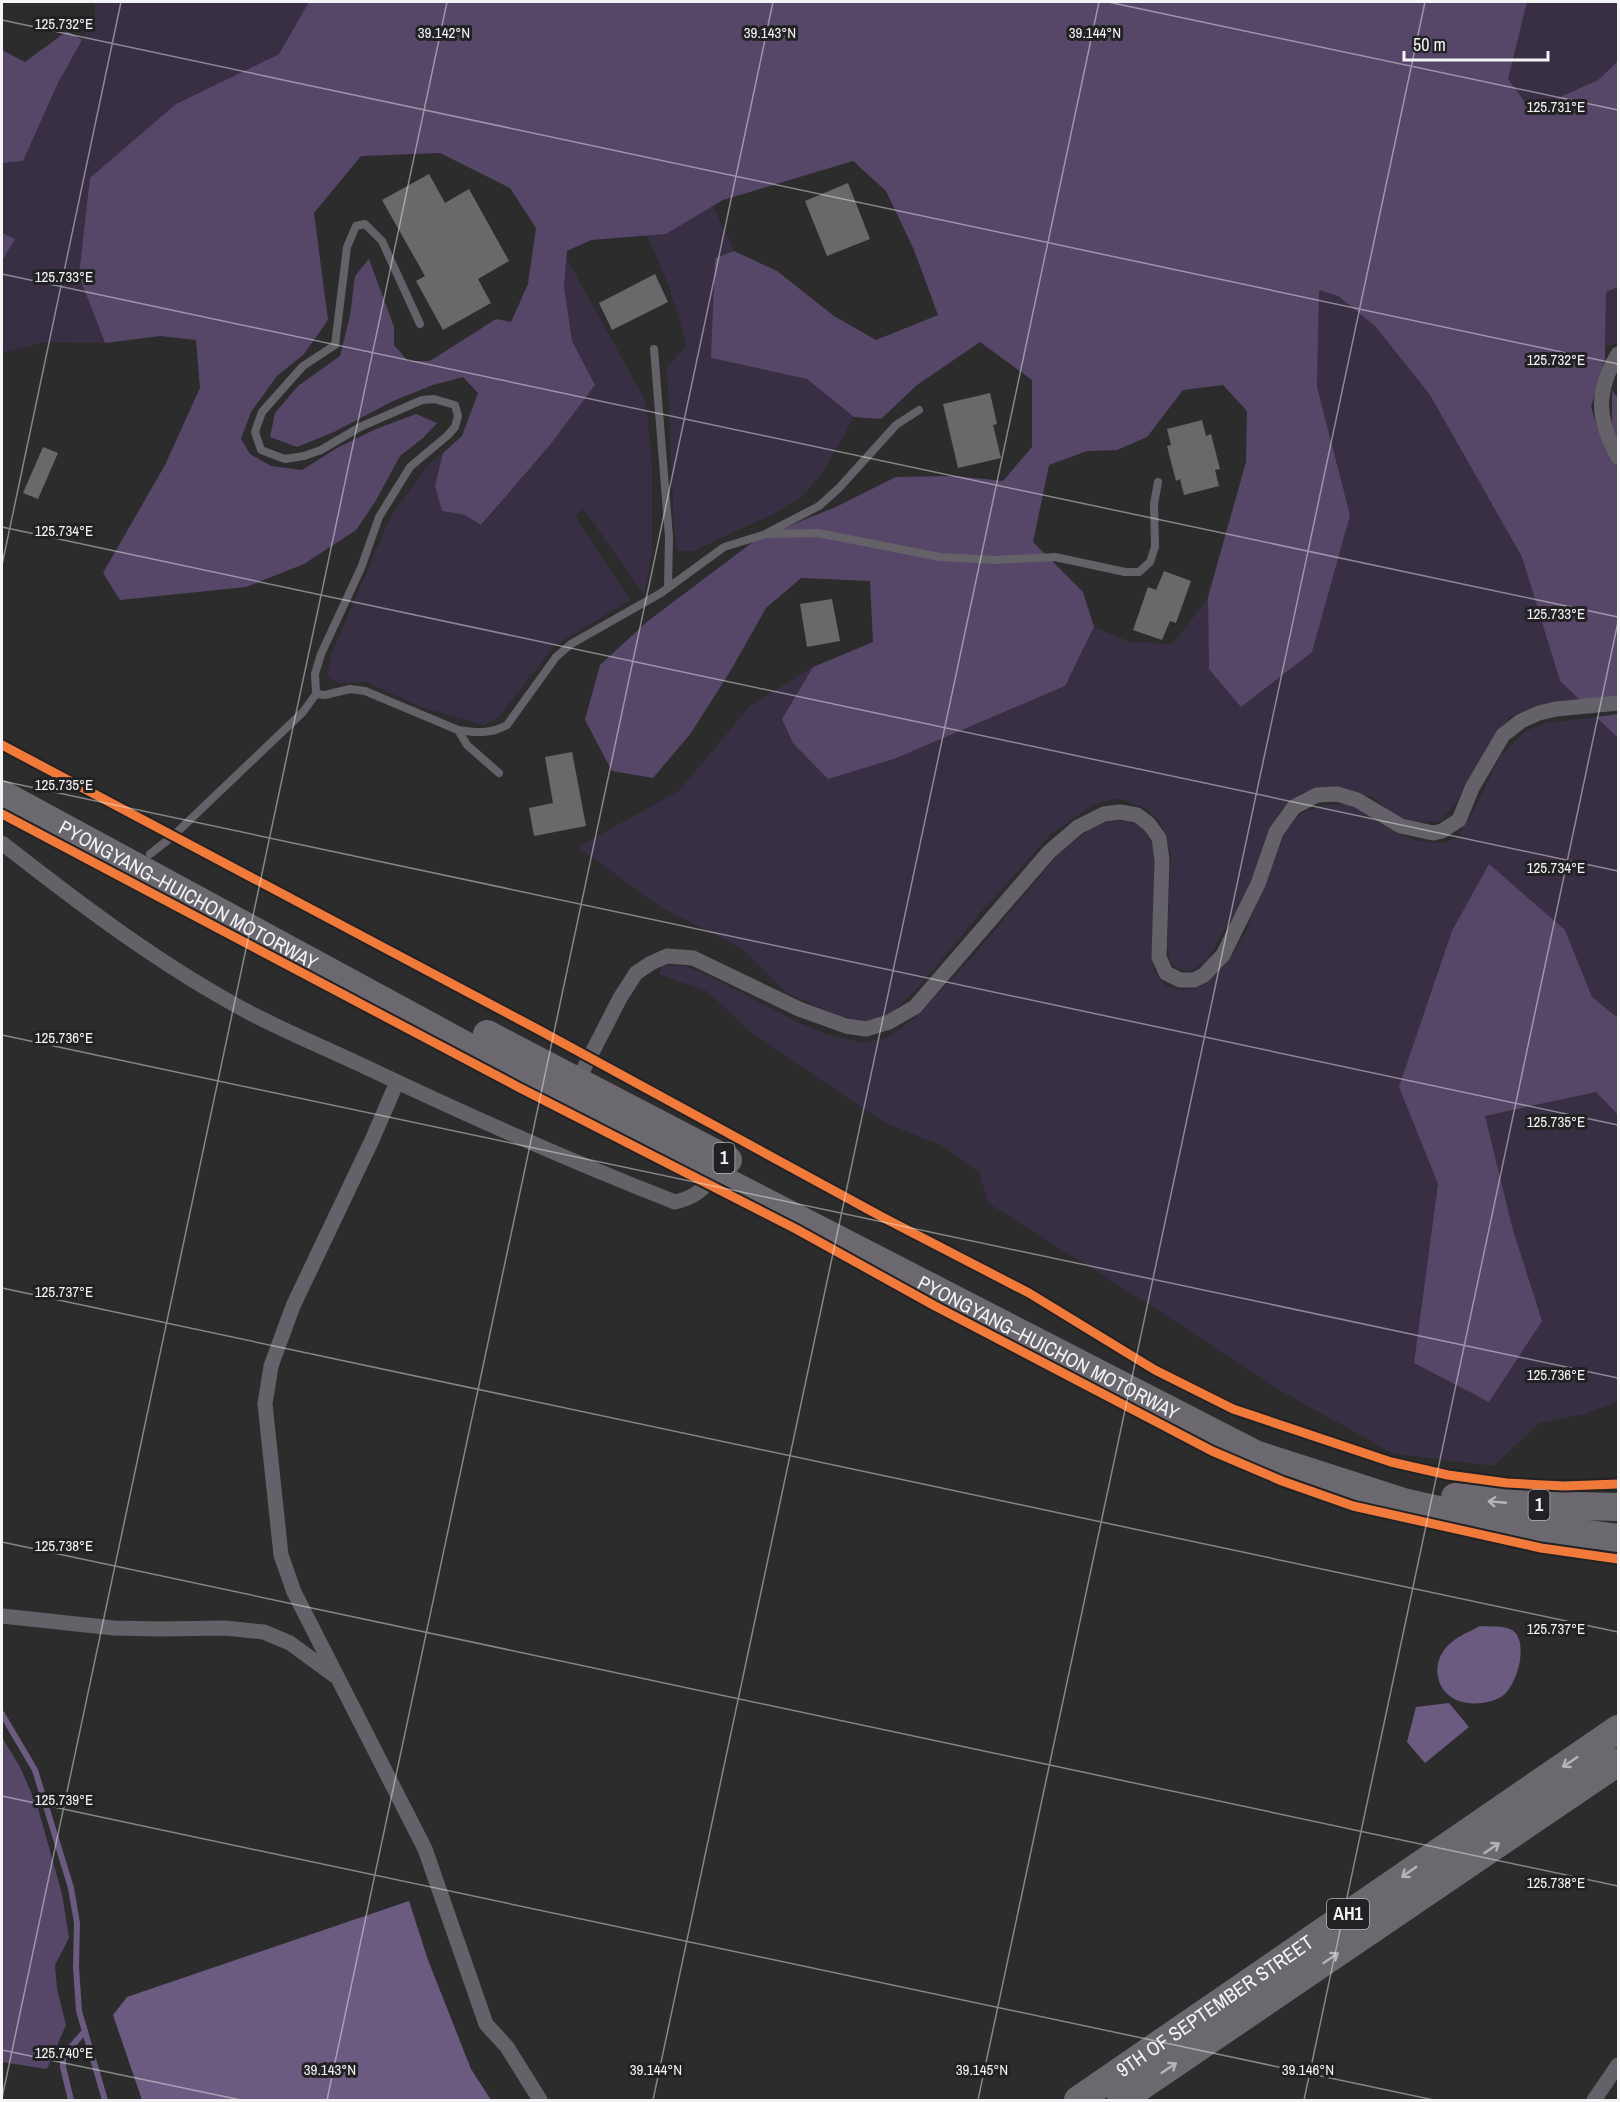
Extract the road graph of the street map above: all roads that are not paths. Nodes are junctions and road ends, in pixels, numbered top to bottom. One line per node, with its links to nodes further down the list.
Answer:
1 (420, 324): 9 (lane)
2 (654, 349): 8 (lane)
3 (1618, 354): 5 (street)
4 (919, 410): 7 (lane)
5 (1618, 457)
6 (1158, 482): 7 (lane)
7 (766, 534): 8 (lane)
8 (668, 588): 11 (lane)
9 (316, 694): 11 (lane); 16 (lane)
10 (1618, 703): 18 (street)
11 (458, 730): 12 (lane)
12 (500, 773)
13 (2, 780): 16 (highway, PYONGYANG–HUICHON MOTORWAY / 1)
14 (2, 794): 19 (highway, PYONGYANG–HUICHON MOTORWAY / 1)
15 (2, 843): 17 (street)
16 (150, 854): 18 (highway, PYONGYANG–HUICHON MOTORWAY / 1)
17 (397, 1082): 19 (street); 23 (street)
18 (577, 1082): 20 (highway, PYONGYANG–HUICHON MOTORWAY / 1, one-way to 18)
19 (715, 1176): 21 (highway, PYONGYANG–HUICHON MOTORWAY / 1)
20 (1618, 1507)
21 (1618, 1538)
22 (2, 1616): 23 (street)
23 (338, 1678): 27 (street)
24 (1618, 1729): 28 (highway, 9TH OF SEPTEMBER STREET / AH1, one-way to 28)
25 (1618, 1762): 29 (highway, 9TH OF SEPTEMBER STREET / AH1, one-way to 25)
26 (1618, 2065): 30 (street)
27 (540, 2100)
28 (1078, 2100)
29 (1121, 2100)
30 (1594, 2100)

